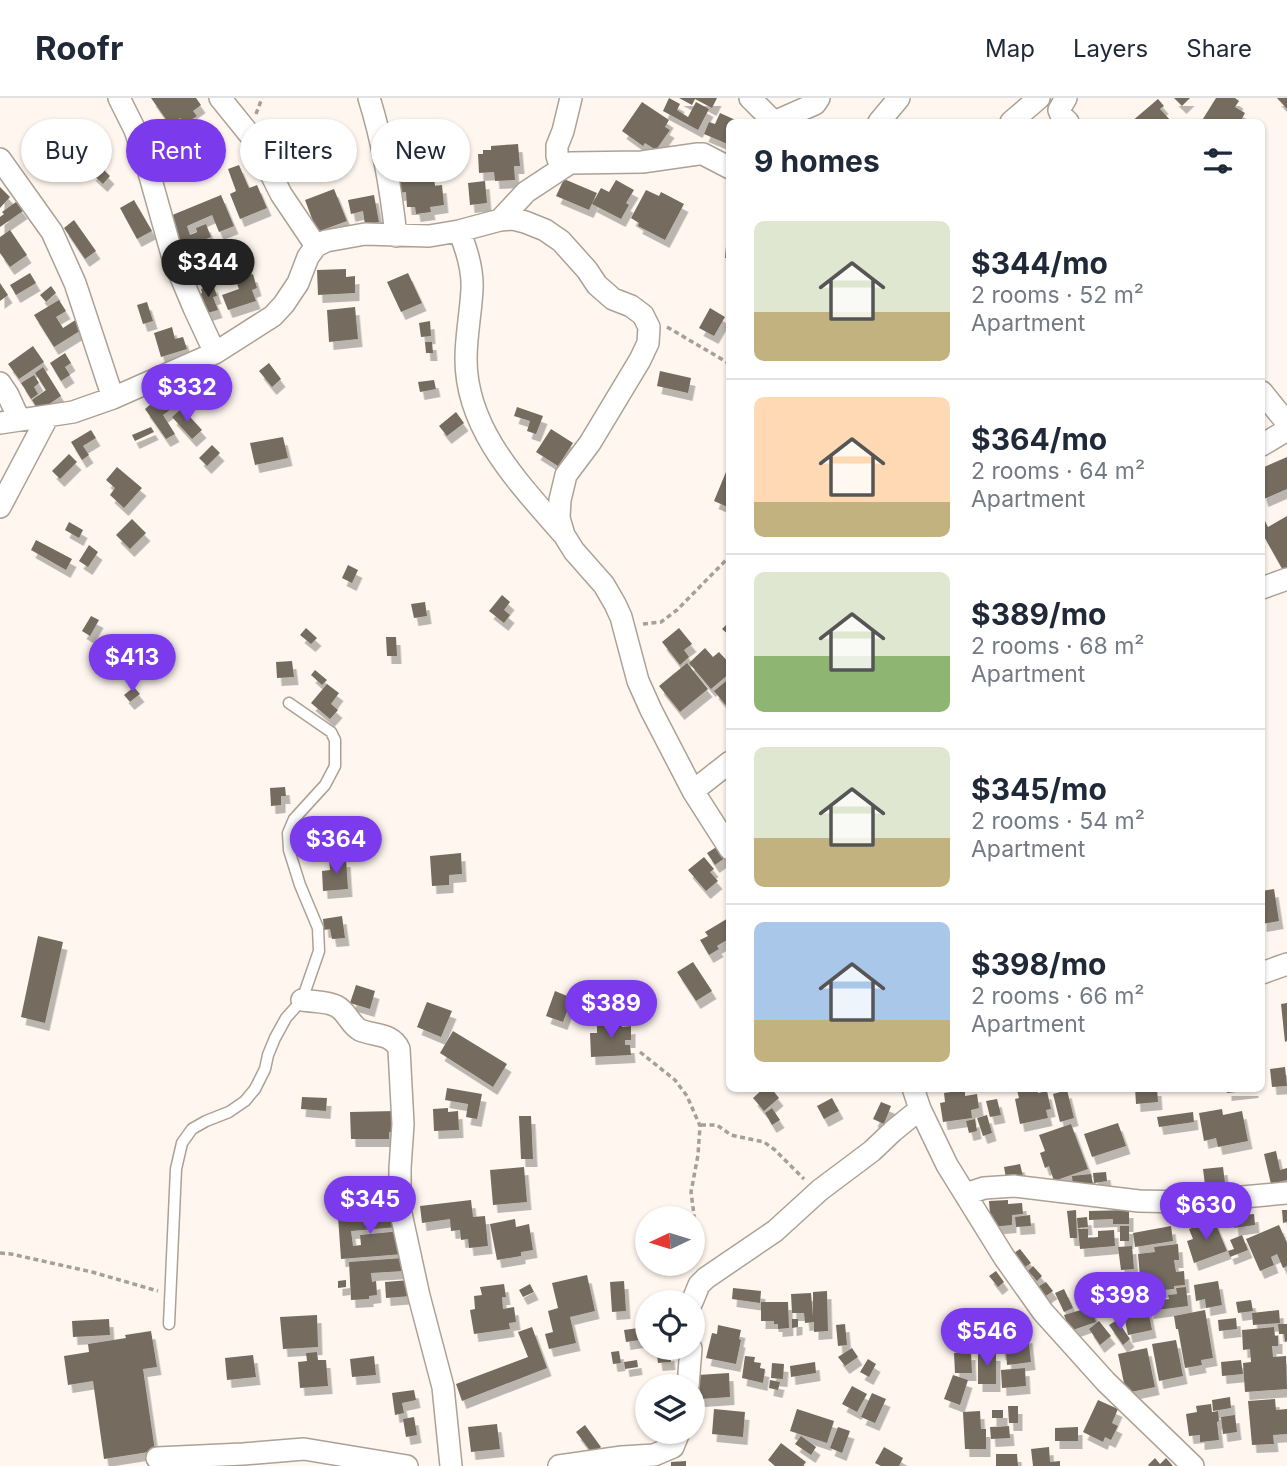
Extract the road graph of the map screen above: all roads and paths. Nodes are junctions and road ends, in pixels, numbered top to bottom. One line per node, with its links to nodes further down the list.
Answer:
1 (119, 98): 23 (street)
2 (220, 98): 21 (street)
3 (369, 98): 20 (street)
4 (571, 98): 17 (street)
5 (750, 98): 11 (street)
6 (838, 98): 9 (street)
7 (899, 98): 13 (street)
8 (1039, 98): 10 (street); 14 (street)
9 (817, 101): 12 (street)
10 (1064, 110)
11 (771, 119)
12 (780, 119)
13 (881, 119)
14 (1014, 119)
15 (0, 159): 27 (street)
16 (726, 166): 17 (street)
17 (561, 168): 18 (street)
18 (500, 220): 19 (street); 22 (street)
19 (460, 231): 20 (street); 34 (street)
20 (396, 236): 21 (street)
21 (316, 246): 23 (street)
22 (643, 315): 24 (path); 34 (street)
23 (215, 353): 27 (street)
24 (726, 362)
25 (0, 383): 29 (street)
26 (1265, 396): 30 (street)
27 (113, 398): 28 (street)
28 (48, 416): 29 (street); 33 (street)
29 (9, 421)
30 (1287, 423)
31 (1287, 430): 32 (street)
32 (1265, 442)
33 (0, 507)
34 (564, 535): 38 (street)
35 (726, 560): 38 (path)
36 (1287, 579): 37 (street)
37 (1265, 587)
38 (621, 617): 41 (street)
39 (289, 703): 45 (lane)
40 (726, 764): 41 (street)
41 (693, 791): 42 (street)
42 (726, 843)
43 (1287, 964): 44 (street)
44 (1265, 972)
45 (302, 1000): 56 (lane); 62 (street)
46 (639, 1052): 49 (path)
47 (914, 1092): 48 (street)
48 (920, 1109): 50 (street); 52 (street)
49 (700, 1126): 50 (path); 53 (path)
50 (820, 1190): 55 (street)
51 (1287, 1193): 52 (street)
52 (966, 1194): 64 (street)
53 (693, 1206)
54 (0, 1253): 56 (path)
55 (697, 1290)
56 (171, 1294): 57 (lane)
57 (169, 1324)
58 (674, 1444): 63 (street)
59 (157, 1458): 60 (street)
60 (244, 1460): 61 (street)
61 (407, 1466)
62 (452, 1466)
63 (559, 1466)
64 (1193, 1466)

